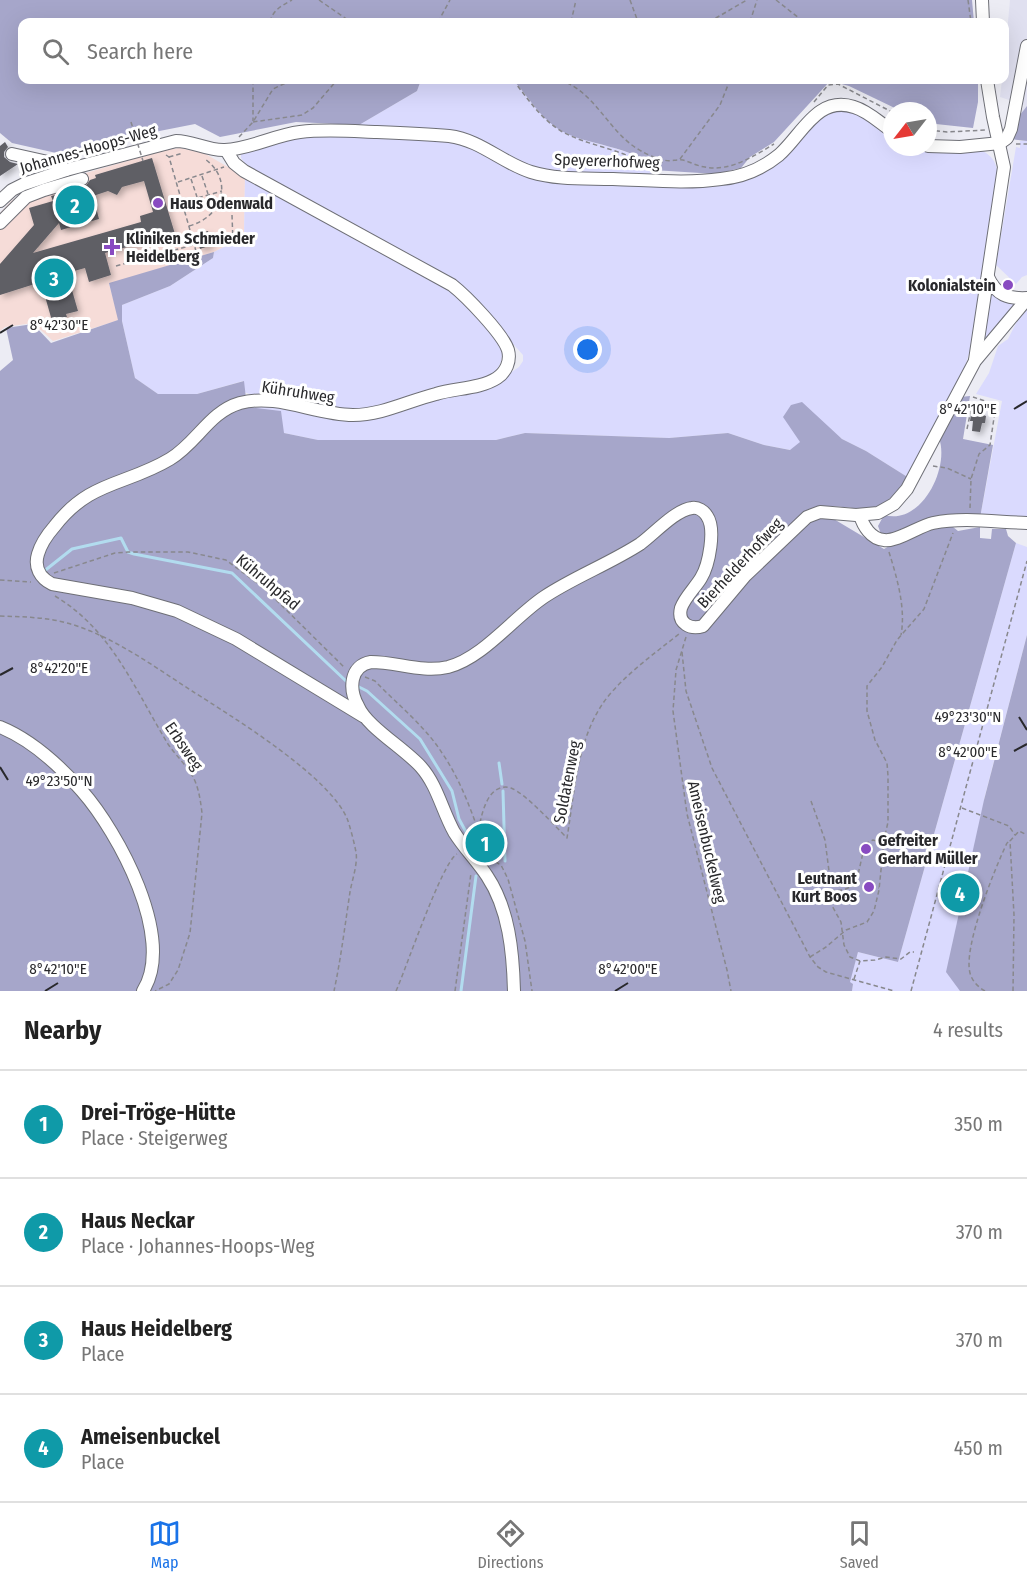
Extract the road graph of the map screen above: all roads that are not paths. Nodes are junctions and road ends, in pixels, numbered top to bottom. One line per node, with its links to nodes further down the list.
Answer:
1 (982, 0): 2 (street)
2 (983, 18)
3 (1027, 46): 6 (street)
4 (988, 84): 6 (street)
5 (883, 125): 9 (street, Speyererhofweg)
6 (999, 140): 7 (street); 14 (street)
7 (937, 146)
8 (12, 154): 10 (street)
9 (229, 155): 10 (street, Johannes-Hoops-Weg); 19 (street, Kühruhweg)
10 (66, 170): 12 (street, Johannes-Hoops-Weg)
11 (82, 179): 13 (street)
12 (0, 201)
13 (0, 223)
14 (988, 277): 15 (street); 16 (street)
15 (1027, 299): 16 (street, Bierhelderhofweg)
16 (975, 361): 17 (street, Bierhelderhofweg)
17 (860, 515): 18 (street); 19 (street, Bierhelderhofweg)
18 (1027, 523)
19 (367, 718): 22 (street)
20 (0, 727): 21 (street)
21 (143, 991)
22 (514, 991)

